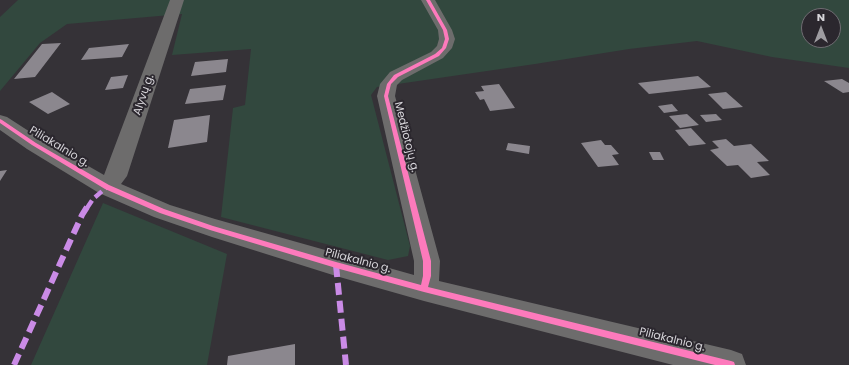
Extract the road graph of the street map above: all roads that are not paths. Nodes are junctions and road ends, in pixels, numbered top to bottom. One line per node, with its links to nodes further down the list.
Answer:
1 (177, 0): 4 (street, Alyvų g.)
2 (428, 0): 5 (street, Medžiotojų g.)
3 (0, 121): 4 (street, Piliakalnio g.)
4 (107, 187): 5 (street, Piliakalnio g.)
5 (424, 289): 6 (street, Piliakalnio g.)
6 (731, 365)

